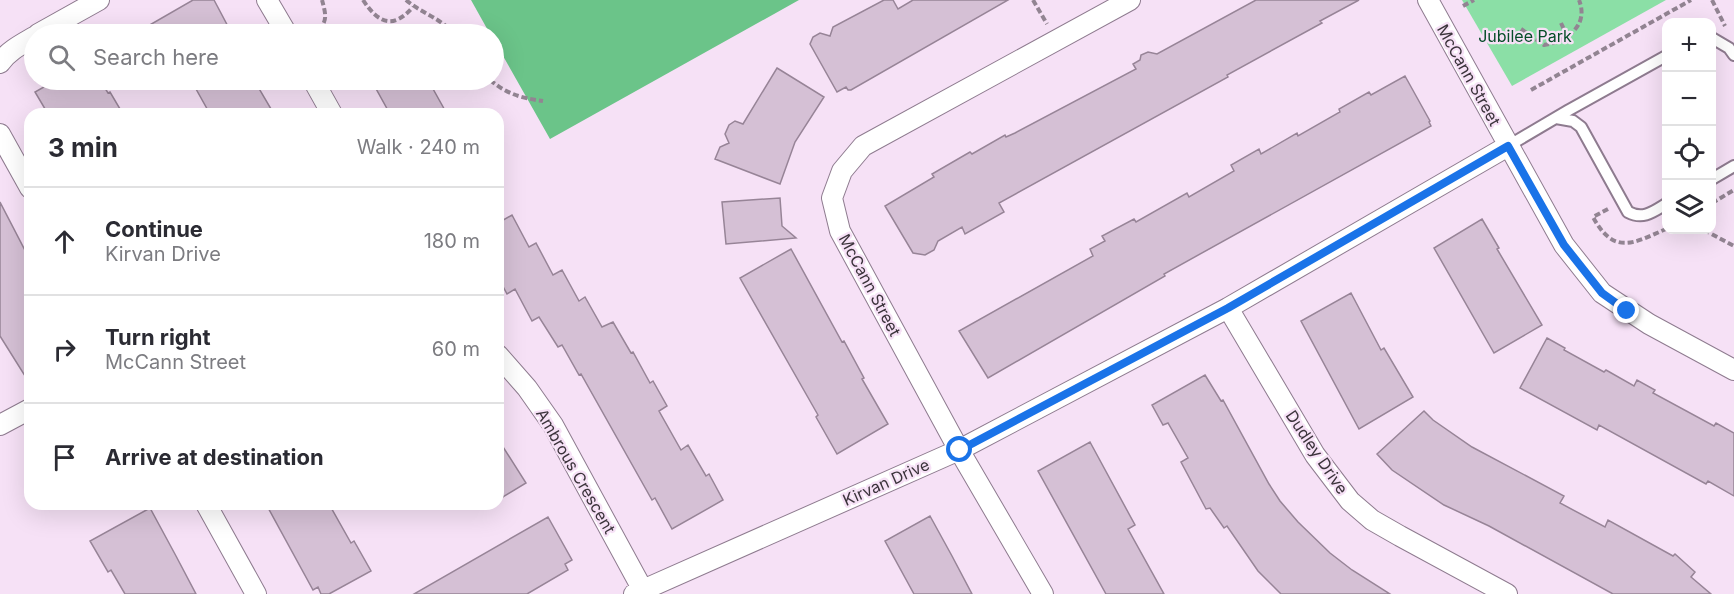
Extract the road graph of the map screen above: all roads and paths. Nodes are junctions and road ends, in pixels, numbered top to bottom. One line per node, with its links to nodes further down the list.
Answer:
1 (99, 0): 15 (street)
2 (267, 0): 16 (street)
3 (322, 0): 17 (path)
4 (363, 0): 13 (path)
5 (406, 0): 13 (path)
6 (1130, 0): 48 (street, McCann Street)
7 (1428, 0): 34 (street, McCann Street)
8 (1474, 0): 12 (path)
9 (1579, 0): 21 (path)
10 (1691, 0): 29 (path)
11 (1712, 0): 19 (path)
12 (1463, 6)
13 (413, 7): 18 (path)
14 (1561, 23): 21 (path)
15 (57, 24)
16 (281, 24)
17 (324, 24)
18 (444, 24)
19 (1726, 27)
20 (1521, 29): 21 (path)
21 (1567, 36)
22 (1716, 40): 24 (lane)
23 (24, 43): 26 (street)
24 (1734, 55)
25 (1662, 58): 32 (lane)
26 (0, 63)
27 (319, 90): 31 (street)
28 (503, 90): 30 (path)
29 (1531, 90)
30 (543, 101)
31 (329, 108)
32 (1556, 118): 34 (lane); 40 (lane)
33 (0, 134): 36 (street)
34 (1508, 146): 43 (street, Kirvan Drive); 45 (street, McCann Street)
35 (1734, 166): 37 (lane)
36 (24, 177)
37 (1716, 177)
38 (1734, 190): 39 (path)
39 (1716, 201)
40 (1662, 206)
41 (1712, 234): 42 (path)
42 (1734, 246)
43 (1228, 308): 48 (street, Kirvan Drive); 53 (street, Dudley Drive)
44 (504, 362): 50 (street, Ambrous Crescent)
45 (1734, 370)
46 (24, 412): 47 (street)
47 (0, 425)
48 (960, 450): 50 (street, Kirvan Drive); 52 (street, McCann Street)
49 (209, 510): 51 (street)
50 (640, 592)
51 (256, 594)
52 (1043, 594)
53 (1507, 594)

